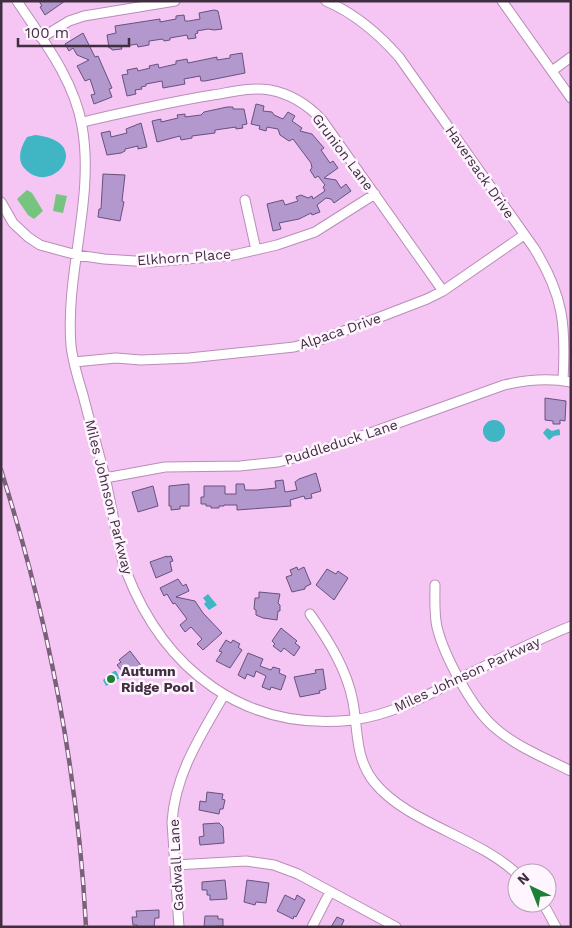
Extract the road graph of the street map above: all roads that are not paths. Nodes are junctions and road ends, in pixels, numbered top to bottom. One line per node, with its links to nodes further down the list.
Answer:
1 (16, 1): 5 (street, Miles Johnson Parkway)
2 (175, 1): 5 (street)
3 (326, 1): 13 (street, Haversack Drive)
4 (502, 1): 7 (street)
5 (41, 38): 9 (street, Miles Johnson Parkway)
6 (571, 57): 7 (street)
7 (552, 71): 8 (street)
8 (571, 98)
9 (82, 122): 10 (street, Grunion Lane); 15 (street, Miles Johnson Parkway)
10 (375, 194): 14 (street, Elkhorn Place); 16 (street, Grunion Lane)
11 (244, 200): 14 (street)
12 (1, 202): 15 (street, Elkhorn Place)
13 (524, 234): 16 (street, Alpaca Drive); 18 (street, Haversack Drive)
14 (256, 250): 15 (street, Elkhorn Place)
15 (77, 255): 17 (street, Miles Johnson Parkway)
16 (443, 291): 17 (street, Alpaca Drive)
17 (74, 362): 19 (street, Miles Johnson Parkway)
18 (567, 381): 19 (street, Puddleduck Lane)
19 (105, 478): 24 (street, Miles Johnson Parkway)
20 (435, 585): 23 (street)
21 (310, 614): 25 (street)
22 (571, 626): 23 (street, Miles Johnson Parkway)
23 (460, 679): 25 (street, Miles Johnson Parkway); 26 (street)
24 (224, 695): 25 (street, Miles Johnson Parkway); 27 (street, Gadwall Lane)
25 (354, 720): 28 (street)
26 (571, 771)
27 (175, 865): 29 (street); 31 (street, Gadwall Lane)
28 (507, 866)
29 (330, 892): 32 (street); 33 (street)
30 (548, 913): 34 (street)
31 (179, 927)
32 (312, 927)
33 (396, 927)
34 (556, 927)

